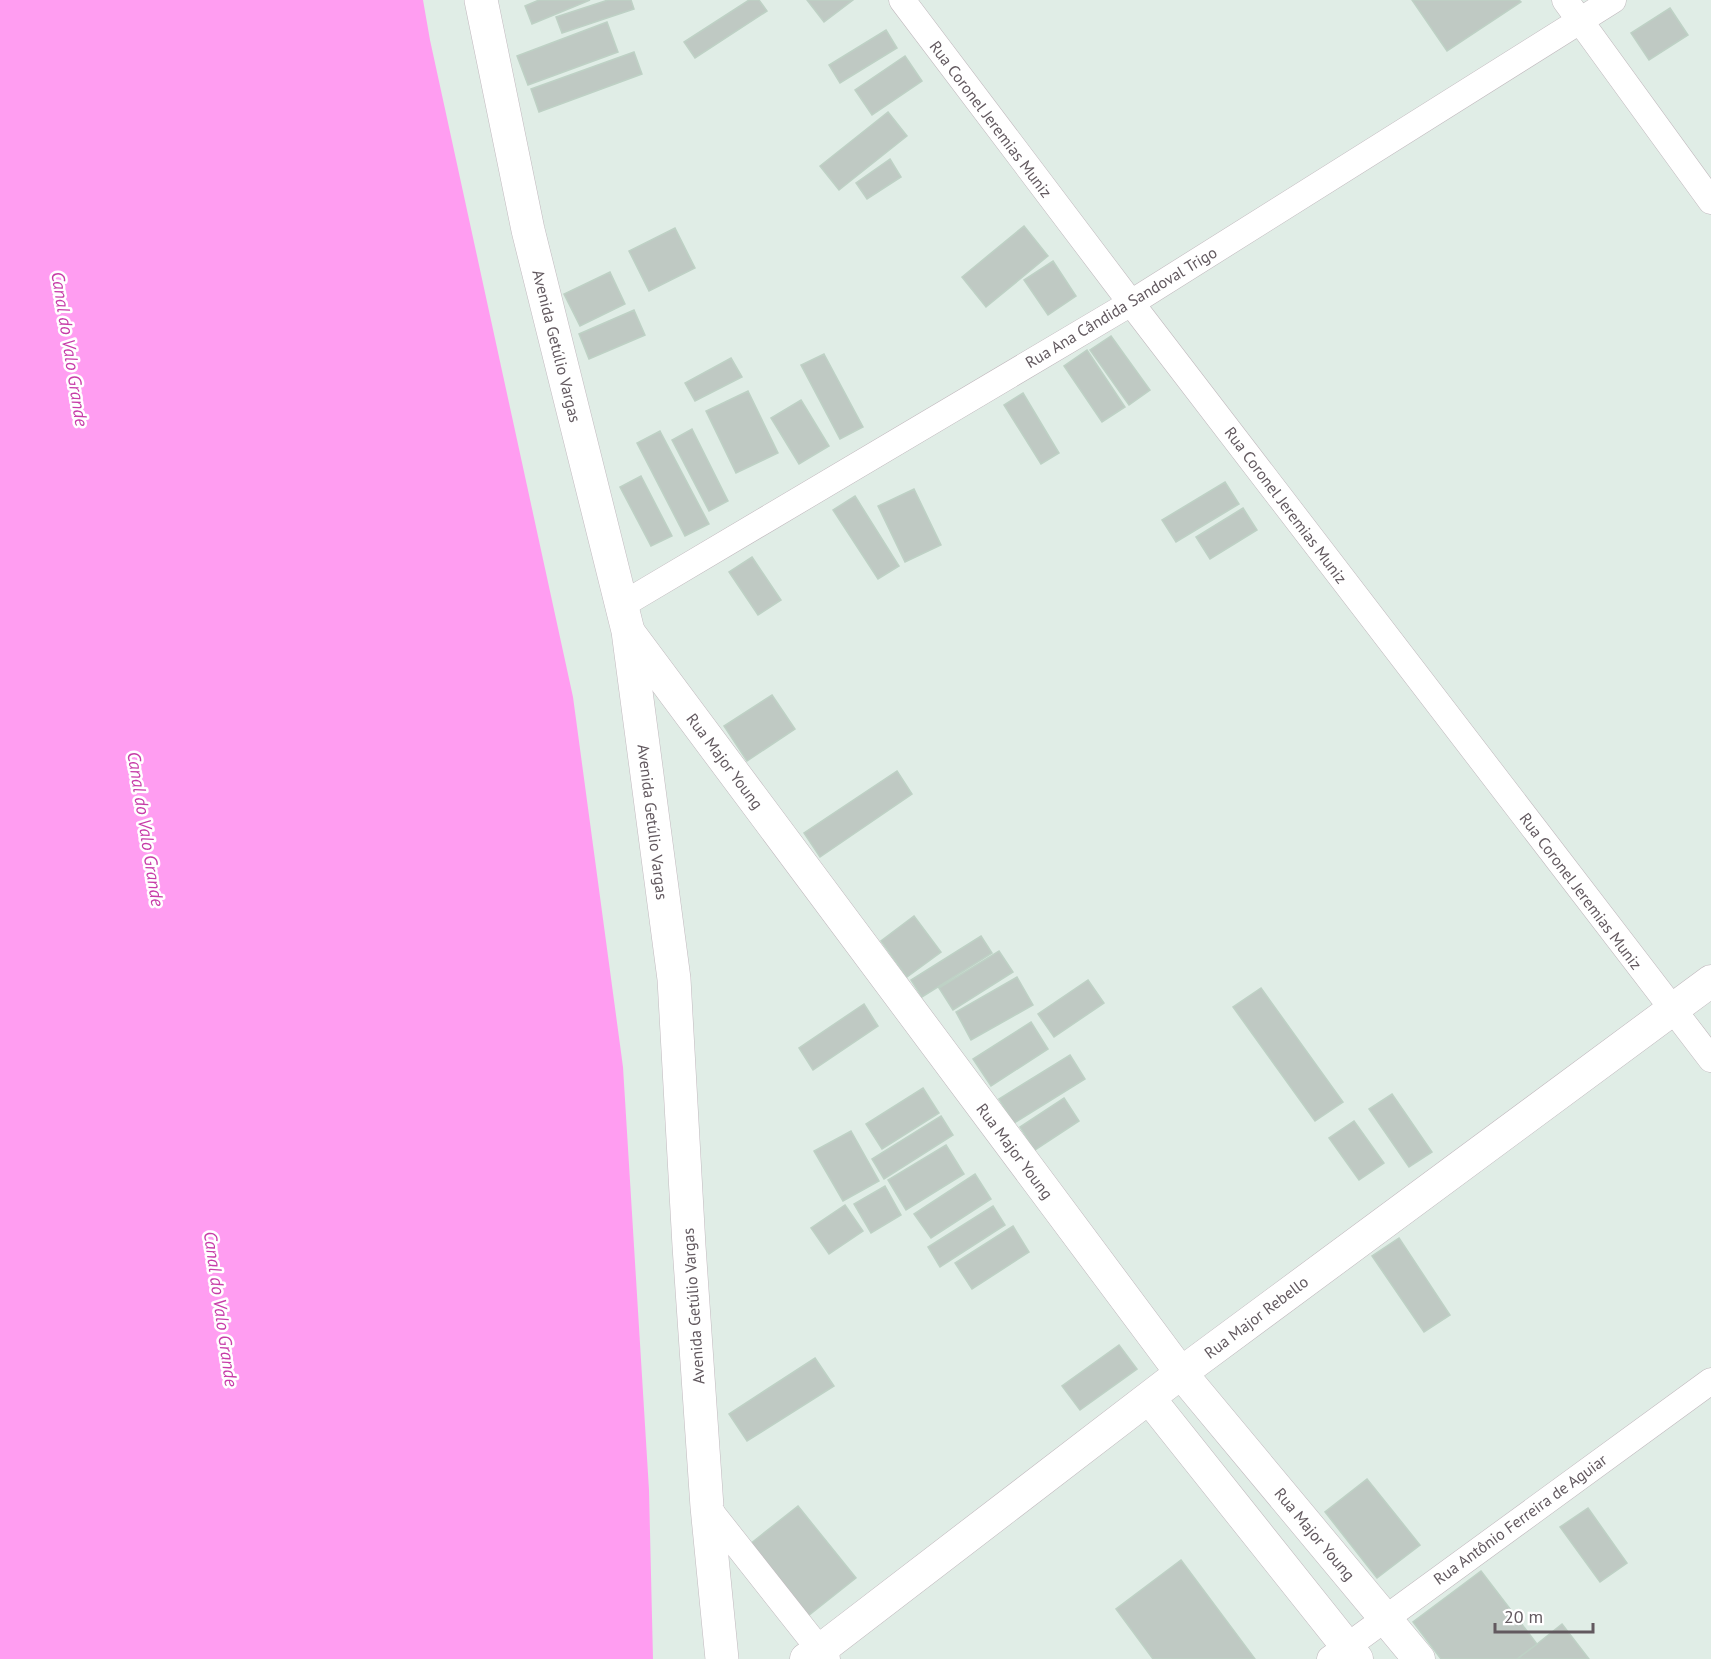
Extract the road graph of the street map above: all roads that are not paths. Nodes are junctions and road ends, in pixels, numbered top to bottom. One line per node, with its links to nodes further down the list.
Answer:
1 (481, 0): 8 (main road, Avenida Getúlio Vargas)
2 (902, 0): 7 (street, Rua Coronel Jeremias Muniz)
3 (1564, 0): 5 (street)
4 (1613, 0): 5 (street, Rua Ana Cândida Sandoval Trigo)
5 (1580, 22): 6 (street); 7 (street, Rua Ana Cândida Sandoval Trigo)
6 (1711, 201)
7 (1131, 303): 8 (street, Rua Ana Cândida Sandoval Trigo); 10 (street, Rua Coronel Jeremias Muniz)
8 (625, 618): 12 (street, Rua Major Young); 15 (main road, Avenida Getúlio Vargas)
9 (1711, 981): 10 (street, Rua Major Rebello)
10 (1672, 1010): 11 (street, Rua Coronel Jeremias Muniz); 12 (street, Rua Major Rebello)
11 (1711, 1059)
12 (1180, 1373): 14 (street, Rua Major Rebello); 16 (street, Rua Major Young)
13 (1711, 1381): 16 (street, Rua Antônio Ferreira de Aguiar)
14 (1149, 1398): 17 (street); 18 (street, Rua Major Rebello)
15 (707, 1508): 18 (street); 19 (main road, Avenida Getúlio Vargas)
16 (1385, 1618): 17 (street, Rua Antônio Ferreira de Aguiar); 20 (street, Rua Major Young)
17 (1345, 1655)
18 (817, 1656)
19 (722, 1659)
20 (1419, 1659)

